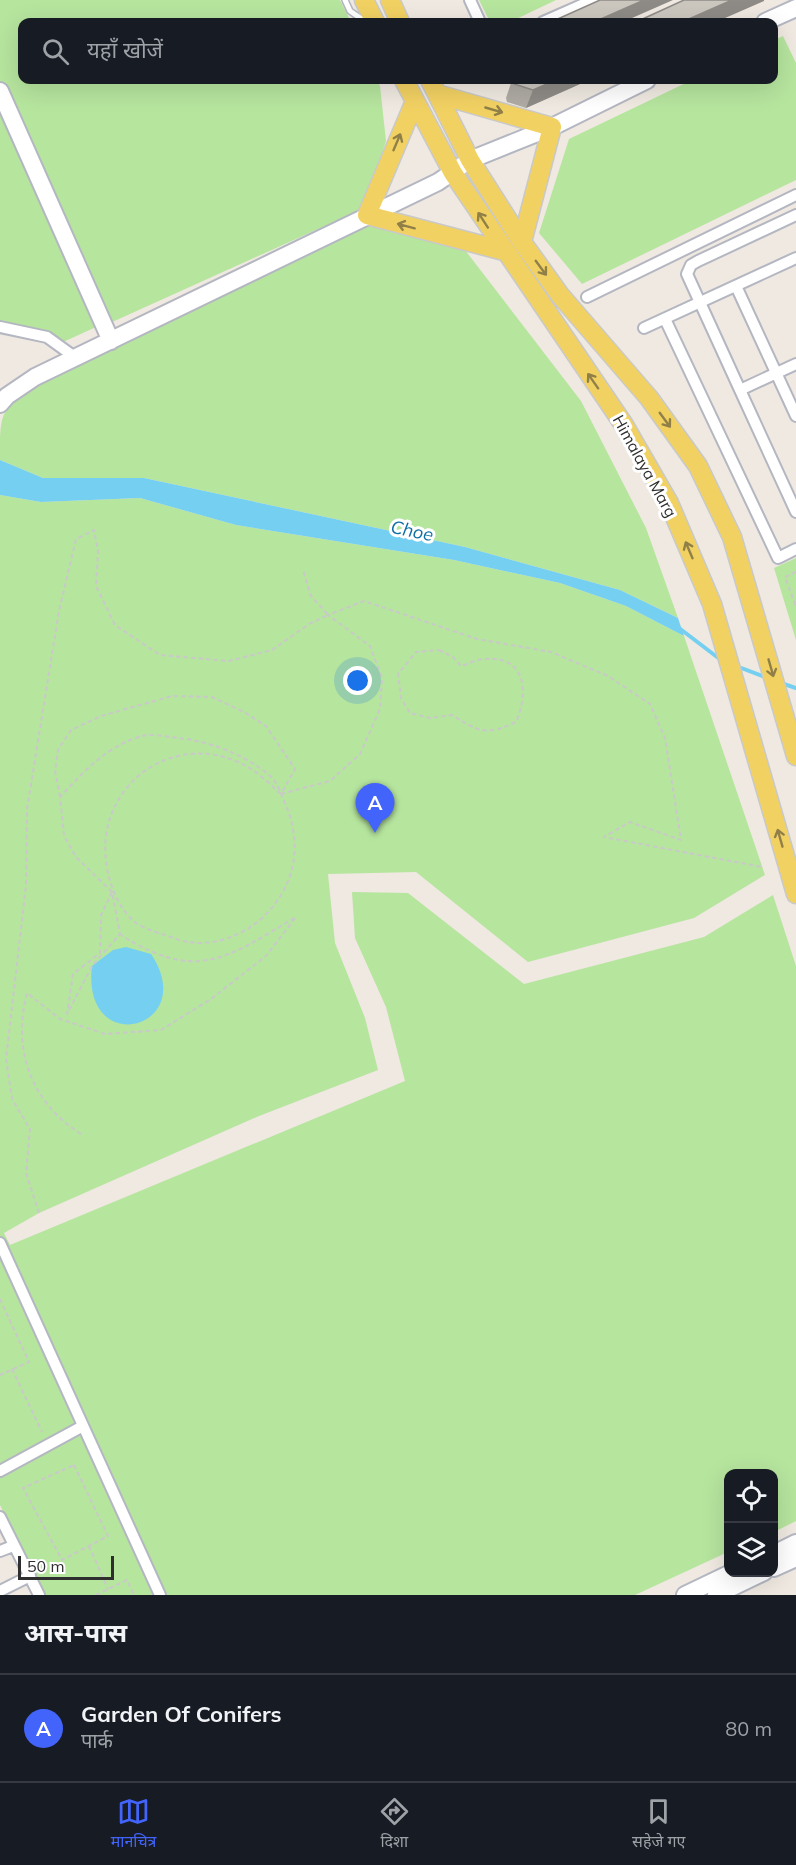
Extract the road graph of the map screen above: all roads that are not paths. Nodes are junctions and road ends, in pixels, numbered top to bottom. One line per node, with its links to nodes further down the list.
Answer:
1 (345, 0): 8 (lane)
2 (364, 0): 9 (main road)
3 (390, 0): 10 (main road)
4 (470, 0): 11 (street)
5 (593, 0): 6 (street)
6 (578, 3): 12 (street)
7 (793, 8): 13 (street)
8 (360, 18)
9 (373, 18)
10 (398, 18)
11 (478, 18)
12 (550, 18)
13 (773, 18)
14 (406, 84): 18 (main road, Himalaya Marg)
15 (639, 84): 19 (street)
16 (434, 87): 19 (main road, one-way to 19); 20 (main road)
17 (0, 91): 34 (street)
18 (415, 101): 21 (main road, Himalaya Marg); 24 (main road, one-way to 18)
19 (552, 127): 20 (street); 25 (main road)
20 (470, 160): 21 (street); 25 (main road)
21 (453, 173): 24 (street); 26 (main road, Himalaya Marg, one-way to 21)
22 (796, 195): 29 (street)
23 (796, 214): 30 (street)
24 (367, 215): 26 (main road, one-way to 24); 34 (street)
25 (522, 242): 43 (main road, one-way to 43)
26 (504, 251): 44 (main road, Himalaya Marg, one-way to 26)
27 (796, 258): 28 (street)
28 (736, 286): 30 (street); 37 (street)
29 (587, 297)
30 (700, 303): 31 (street); 38 (street)
31 (666, 318): 33 (street); 42 (street)
32 (0, 327): 35 (street)
33 (644, 328)
34 (111, 341): 35 (street)
35 (76, 357): 39 (street)
36 (796, 364): 37 (street)
37 (776, 373): 38 (street); 40 (street)
38 (740, 390): 41 (street)
39 (0, 404)
40 (796, 416)
41 (795, 506)
42 (796, 549)
43 (795, 751)
44 (796, 894)
45 (0, 1243): 46 (street)
46 (83, 1426): 47 (street); 60 (street)
47 (0, 1471)
48 (0, 1517): 50 (street)
49 (796, 1543): 52 (street)
50 (13, 1546): 51 (street); 55 (street)
51 (0, 1551)
52 (778, 1552)
53 (796, 1558): 54 (street)
54 (778, 1566)
55 (30, 1576): 58 (street); 59 (street)
56 (724, 1576): 61 (street)
57 (754, 1577): 62 (street)
58 (0, 1591)
59 (39, 1595)
60 (160, 1595)
61 (685, 1595)
62 (716, 1595)

